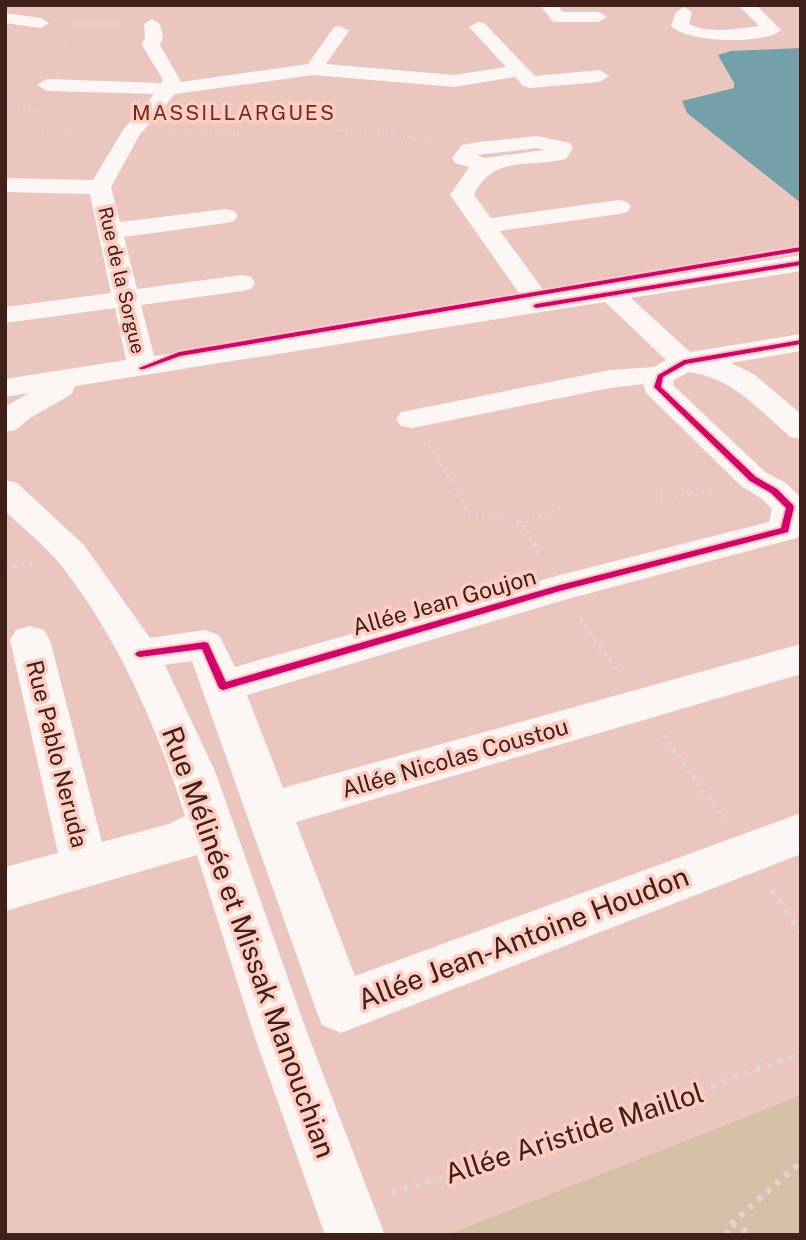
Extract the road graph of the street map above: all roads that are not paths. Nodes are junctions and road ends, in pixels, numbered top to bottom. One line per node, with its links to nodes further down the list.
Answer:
1 (548, 5): 4 (street)
2 (746, 5): 8 (street)
3 (684, 12): 8 (street)
4 (598, 17)
5 (5, 18): 7 (street)
6 (788, 22): 8 (street)
7 (41, 23)
8 (762, 23): 10 (street)
9 (152, 24): 17 (street)
10 (716, 25)
11 (478, 27): 14 (street)
12 (340, 31): 13 (street)
13 (314, 69): 14 (street); 17 (street)
14 (520, 71): 15 (street)
15 (600, 76)
16 (47, 85): 17 (street)
17 (169, 89): 20 (street, Rue de la Sorgue)
18 (477, 157): 23 (street)
19 (5, 185): 20 (street)
20 (100, 187): 24 (street, Rue de la Sorgue)
21 (619, 207): 23 (street)
22 (226, 216): 24 (street)
23 (483, 226): 29 (street)
24 (110, 231): 28 (street, Rue de la Sorgue)
25 (801, 263): 27 (street)
26 (242, 283): 28 (street)
27 (612, 294): 29 (street); 33 (street)
28 (127, 300): 30 (street); 32 (street, Rue de la Sorgue)
29 (541, 305): 32 (street)
30 (5, 315)
31 (801, 342): 33 (street)
32 (142, 368): 34 (street)
33 (672, 369): 36 (street); 38 (street); 39 (street)
34 (96, 375): 35 (street); 37 (street)
35 (5, 388)
36 (412, 419)
37 (5, 423)
38 (801, 430)
39 (776, 486): 44 (street, Allée Jean Goujon)
40 (5, 491): 42 (street, Rue Mélinée et Missak Manouchian)
41 (30, 640): 48 (street, Rue Pablo Neruda)
42 (140, 654): 44 (street); 46 (street, Rue Mélinée et Missak Manouchian)
43 (801, 659): 45 (street, Allée Nicolas Coustou)
44 (223, 686): 45 (street, Allée Jean-Antoine Houdon)
45 (269, 811): 47 (street, Allée Jean-Antoine Houdon)
46 (211, 826): 48 (street, Rue Pablo Neruda); 50 (street, Rue Mélinée et Missak Manouchian)
47 (801, 833)
48 (85, 867): 49 (street, Rue Pablo Neruda)
49 (5, 889)
50 (352, 1226)

